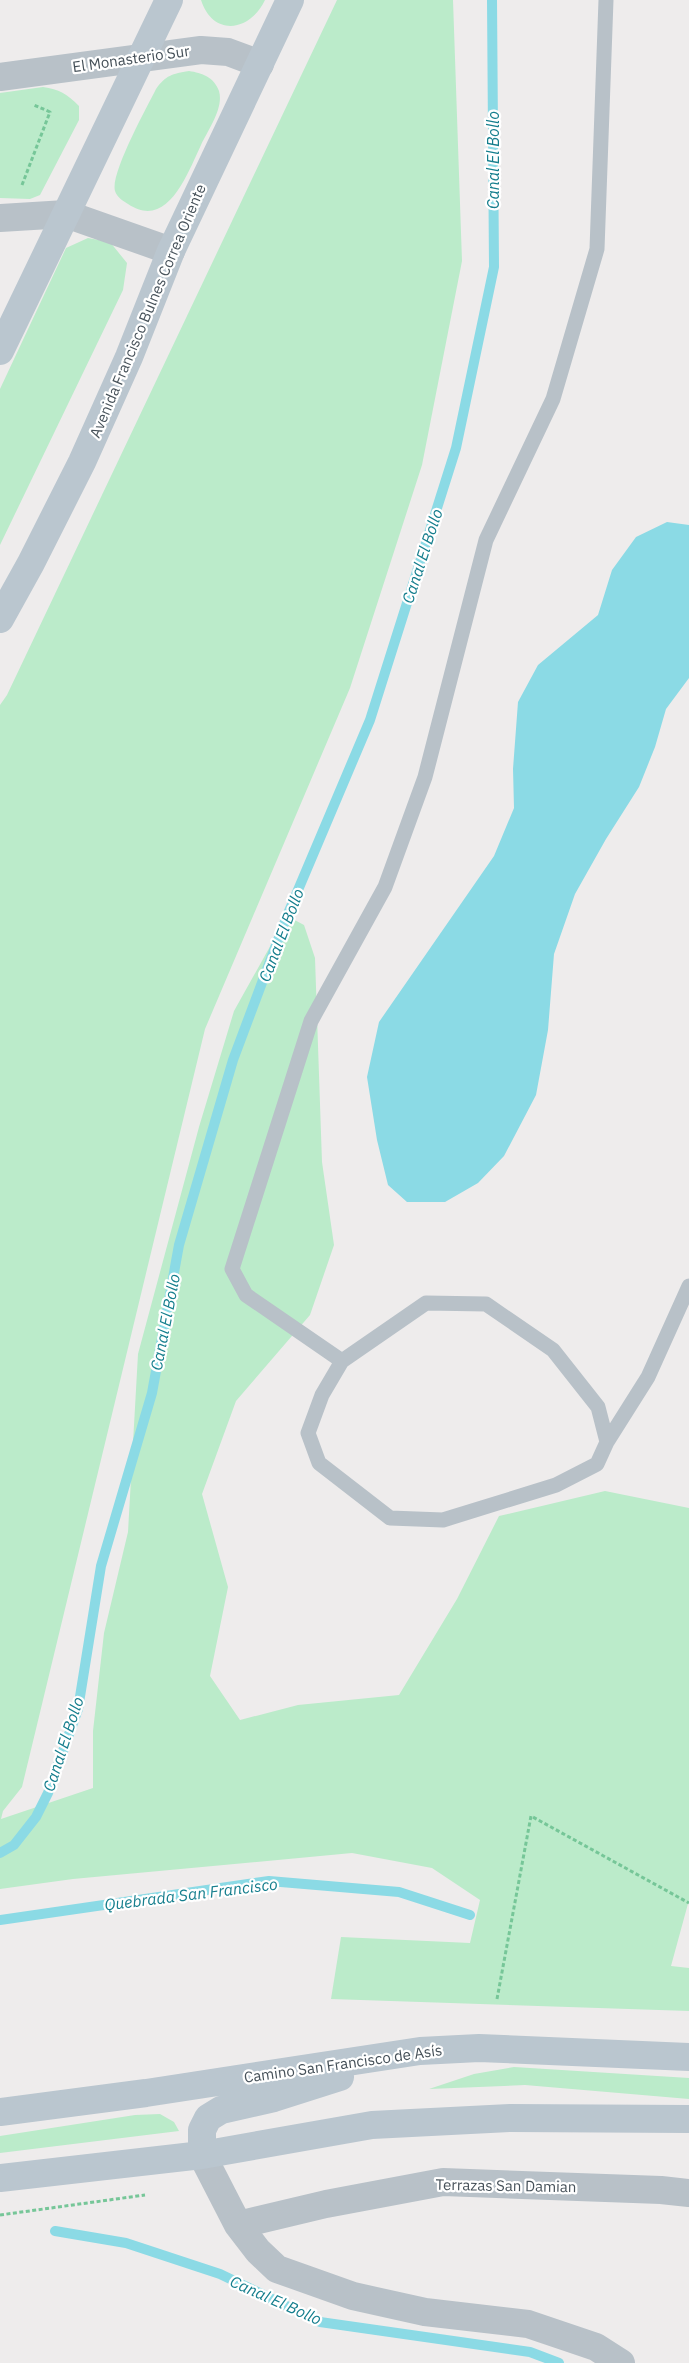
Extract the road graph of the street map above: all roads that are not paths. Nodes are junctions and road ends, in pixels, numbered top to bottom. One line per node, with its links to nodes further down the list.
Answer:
1 (169, 0): 4 (main road)
2 (290, 0): 5 (main road, Avenida Francisco Bulnes Correa Oriente)
3 (606, 0): 13 (lane)
4 (142, 56): 5 (street, El Monasterio Sur); 6 (street, El Monasterio Sur); 7 (main road)
5 (260, 64): 9 (main road, Avenida Francisco Bulnes Correa Oriente)
6 (0, 77)
7 (66, 214): 8 (street); 9 (street); 10 (main road)
8 (0, 218)
9 (171, 250): 11 (main road, Avenida Francisco Bulnes Correa Oriente)
10 (0, 351)
11 (0, 619)
12 (689, 1286): 14 (lane)
13 (342, 1361): 14 (lane); 14 (lane)
14 (607, 1442)
15 (420, 2051): 16 (main road, Camino San Francisco de Asís); 17 (main road, Camino San Francisco de Asís); 19 (main road)
16 (689, 2057)
17 (0, 2112)
18 (689, 2119): 19 (main road)
19 (202, 2155): 20 (main road); 22 (street)
20 (0, 2178)
21 (689, 2193): 22 (street, Terrazas San Damian)
22 (238, 2225): 23 (street)
23 (621, 2363)

